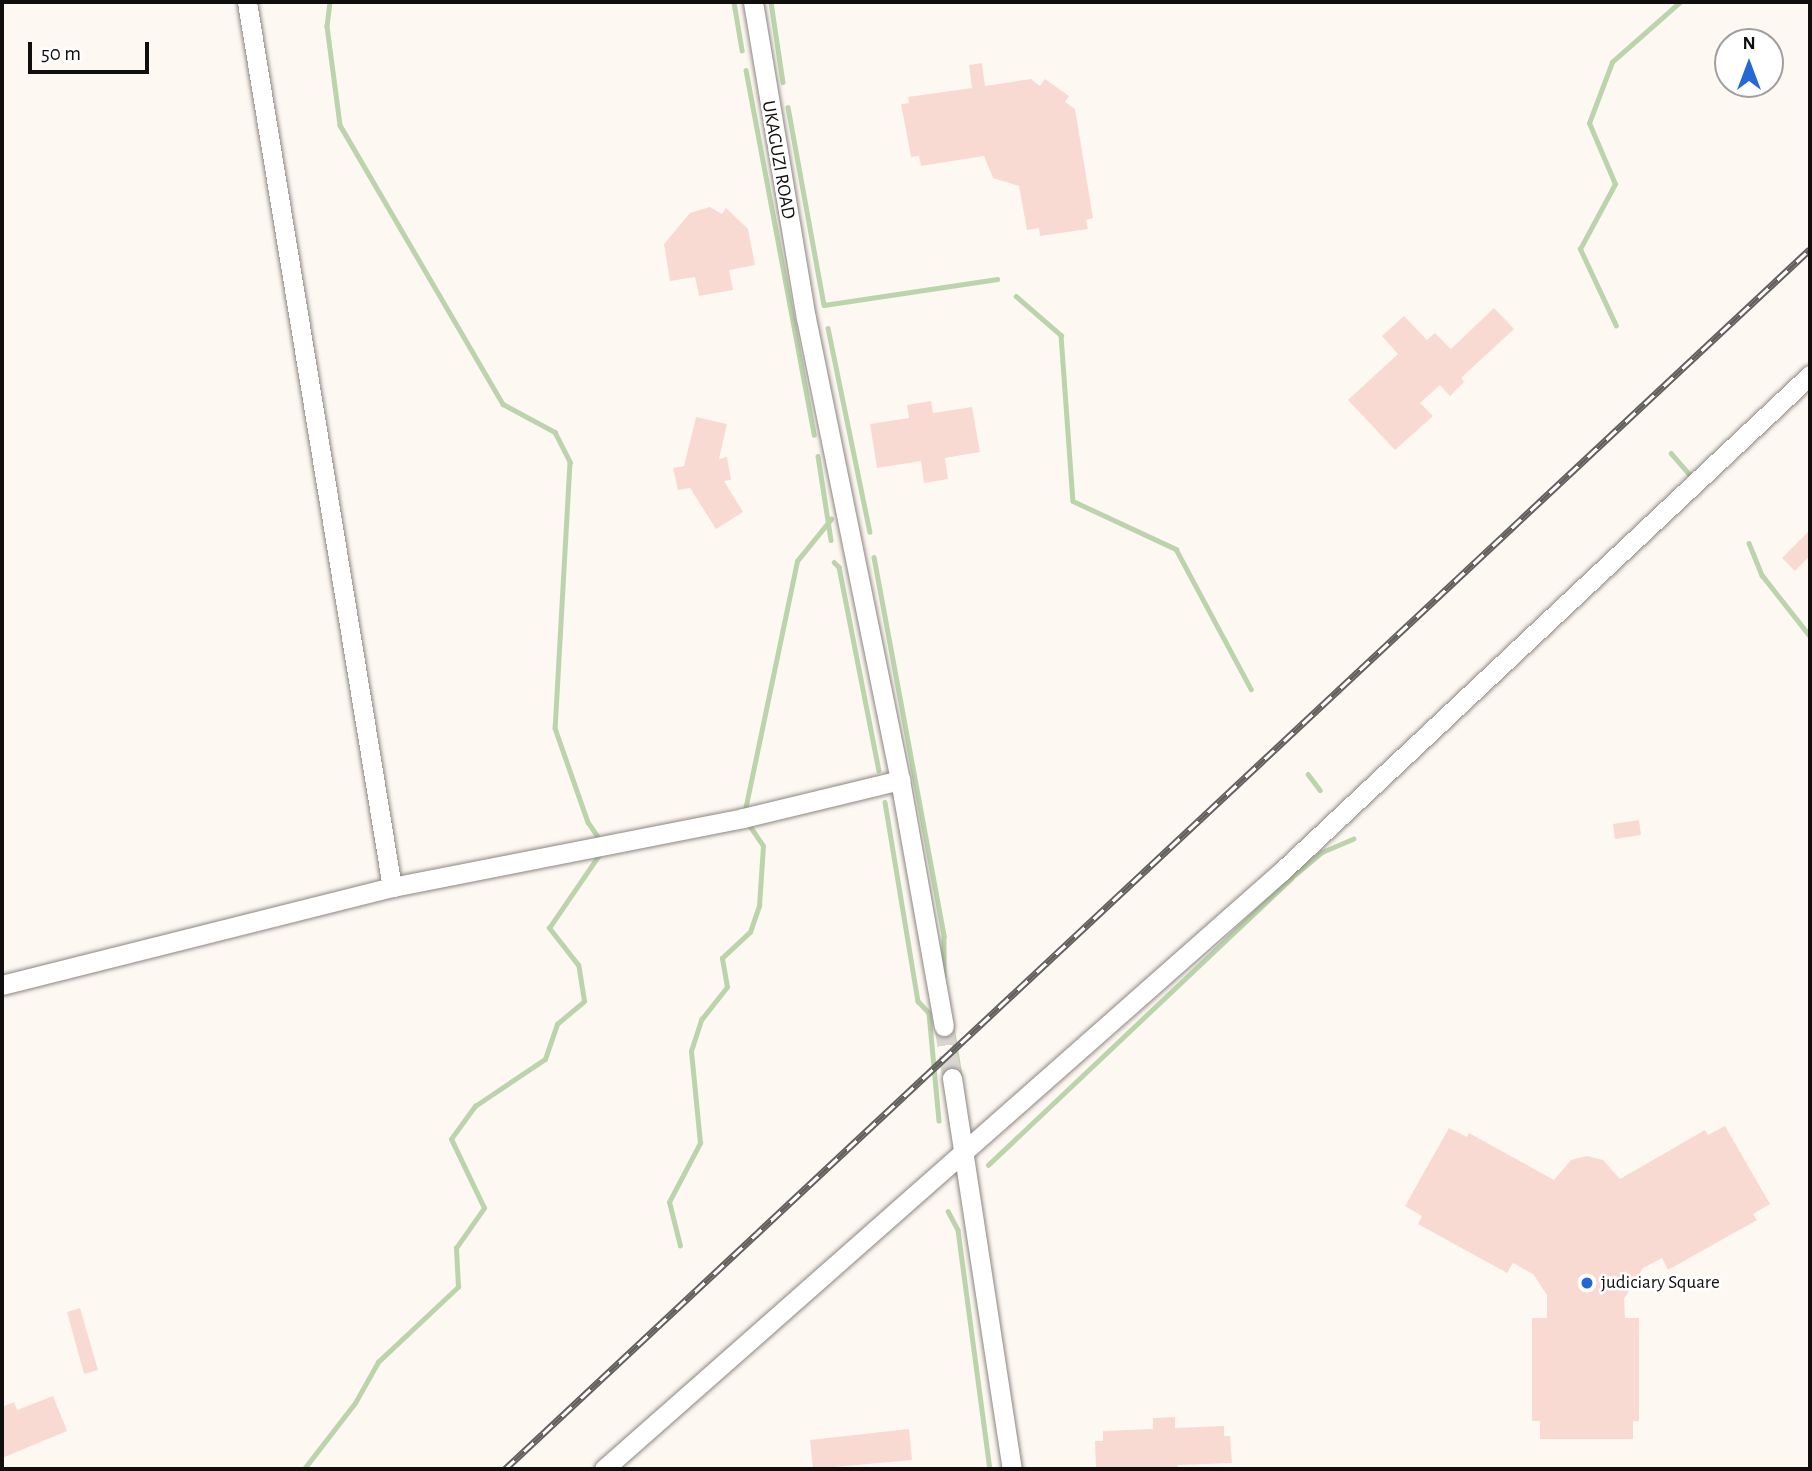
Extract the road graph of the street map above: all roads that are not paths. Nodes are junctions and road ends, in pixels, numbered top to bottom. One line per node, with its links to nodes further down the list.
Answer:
1 (247, 2): 5 (street)
2 (752, 2): 4 (street, UKAGUZI ROAD)
3 (1810, 375): 9 (street)
4 (900, 780): 5 (street); 7 (street, UKAGUZI ROAD)
5 (392, 887): 6 (street)
6 (2, 985)
7 (944, 1026)
8 (952, 1078): 9 (street)
9 (963, 1153): 10 (street); 11 (street)
10 (604, 1469)
11 (1012, 1469)

